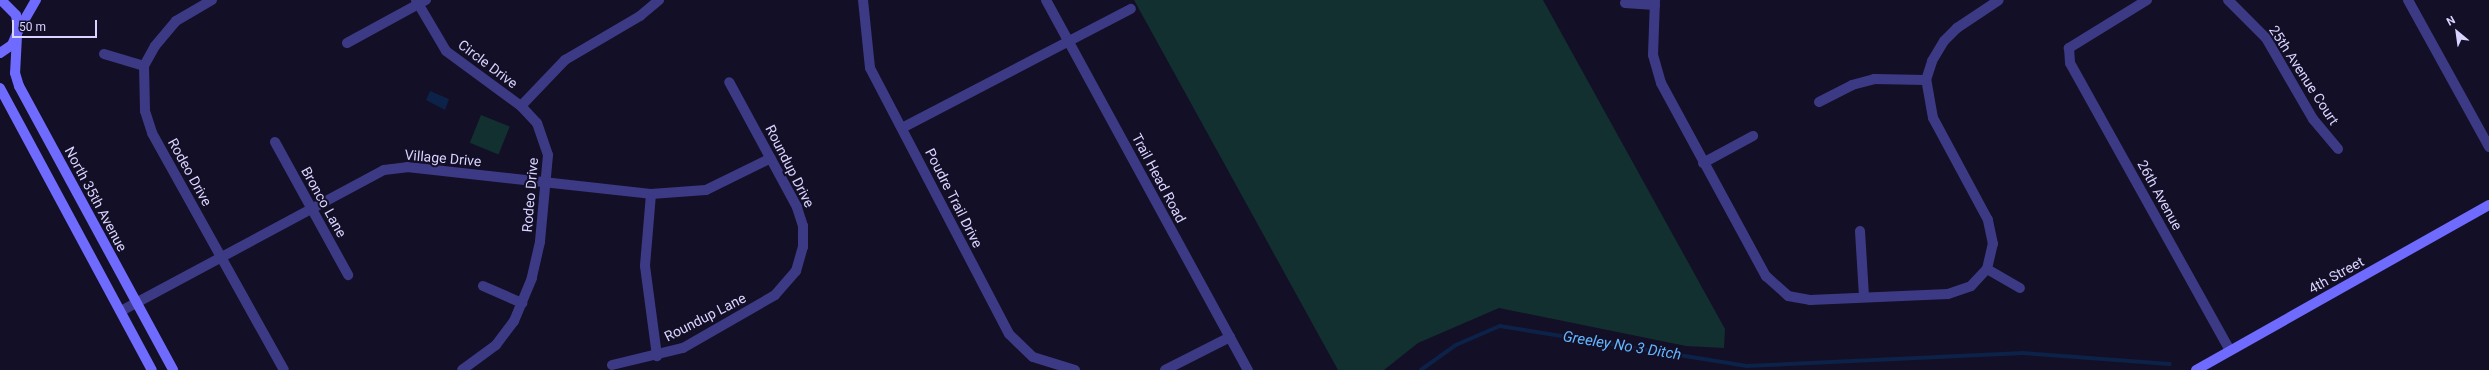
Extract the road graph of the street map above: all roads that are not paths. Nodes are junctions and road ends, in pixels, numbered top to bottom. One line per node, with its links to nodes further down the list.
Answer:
1 (1, 0): 15 (street)
2 (36, 0): 15 (street)
3 (212, 0): 20 (street)
4 (659, 0): 25 (street)
5 (863, 0): 26 (street, Poudre Trail Drive)
6 (1046, 0): 16 (street, Trail Head Road)
7 (1999, 0): 21 (street)
8 (2147, 0): 49 (street, 26th Avenue)
9 (2228, 0): 30 (street, 25th Avenue Court)
10 (2408, 0): 29 (street)
11 (420, 2): 17 (street); 25 (street, Circle Drive)
12 (1655, 2): 13 (street); 32 (street)
13 (1625, 3)
14 (1131, 9): 16 (street)
15 (17, 34): 18 (street); 46 (street, North 35th Avenue)
16 (1068, 39): 26 (street); 48 (street, Trail Head Road)
17 (347, 43)
18 (0, 53)
19 (104, 54): 20 (street)
20 (144, 66): 38 (street, Rodeo Drive)
21 (1926, 80): 24 (street); 40 (street)
22 (729, 82): 31 (street, Roundup Drive)
23 (0, 88): 47 (street)
24 (1819, 102)
25 (521, 106): 33 (street, Rodeo Drive)
26 (902, 128): 56 (street, Poudre Trail Drive)
27 (1753, 136): 32 (street)
28 (275, 142): 36 (street, Bronco Lane)
29 (2489, 147)
30 (2338, 149)
31 (771, 158): 34 (street, Village Drive); 39 (street, Roundup Drive)
32 (1703, 163): 44 (street)
33 (546, 184): 34 (street, Village Drive); 36 (street, Village Drive); 45 (street, Rodeo Drive)
34 (651, 194): 50 (street)
35 (2489, 205): 49 (street, 4th Street)
36 (312, 208): 38 (street, Village Drive); 41 (street, Bronco Lane)
37 (1860, 231): 44 (street)
38 (221, 257): 46 (street, Village Drive); 54 (street, Rodeo Drive)
39 (796, 268): 50 (street, Roundup Lane)
40 (1986, 269): 43 (street); 44 (street)
41 (348, 275)
42 (483, 286): 45 (street)
43 (2020, 288)
44 (1864, 297)
45 (522, 303): 55 (street, Rodeo Drive)
46 (137, 304): 47 (street, Village Drive); 53 (street, North 35th Avenue)
47 (121, 311): 52 (street)
48 (1230, 337): 57 (street); 58 (street, Trail Head Road)
49 (2230, 350): 59 (street, 4th Street)
50 (657, 356): 51 (street, Roundup Lane)
51 (612, 365)
52 (152, 370)
53 (173, 370)
54 (284, 370)
55 (462, 370)
56 (1074, 370)
57 (1165, 370)
58 (1248, 370)
59 (2196, 370)

